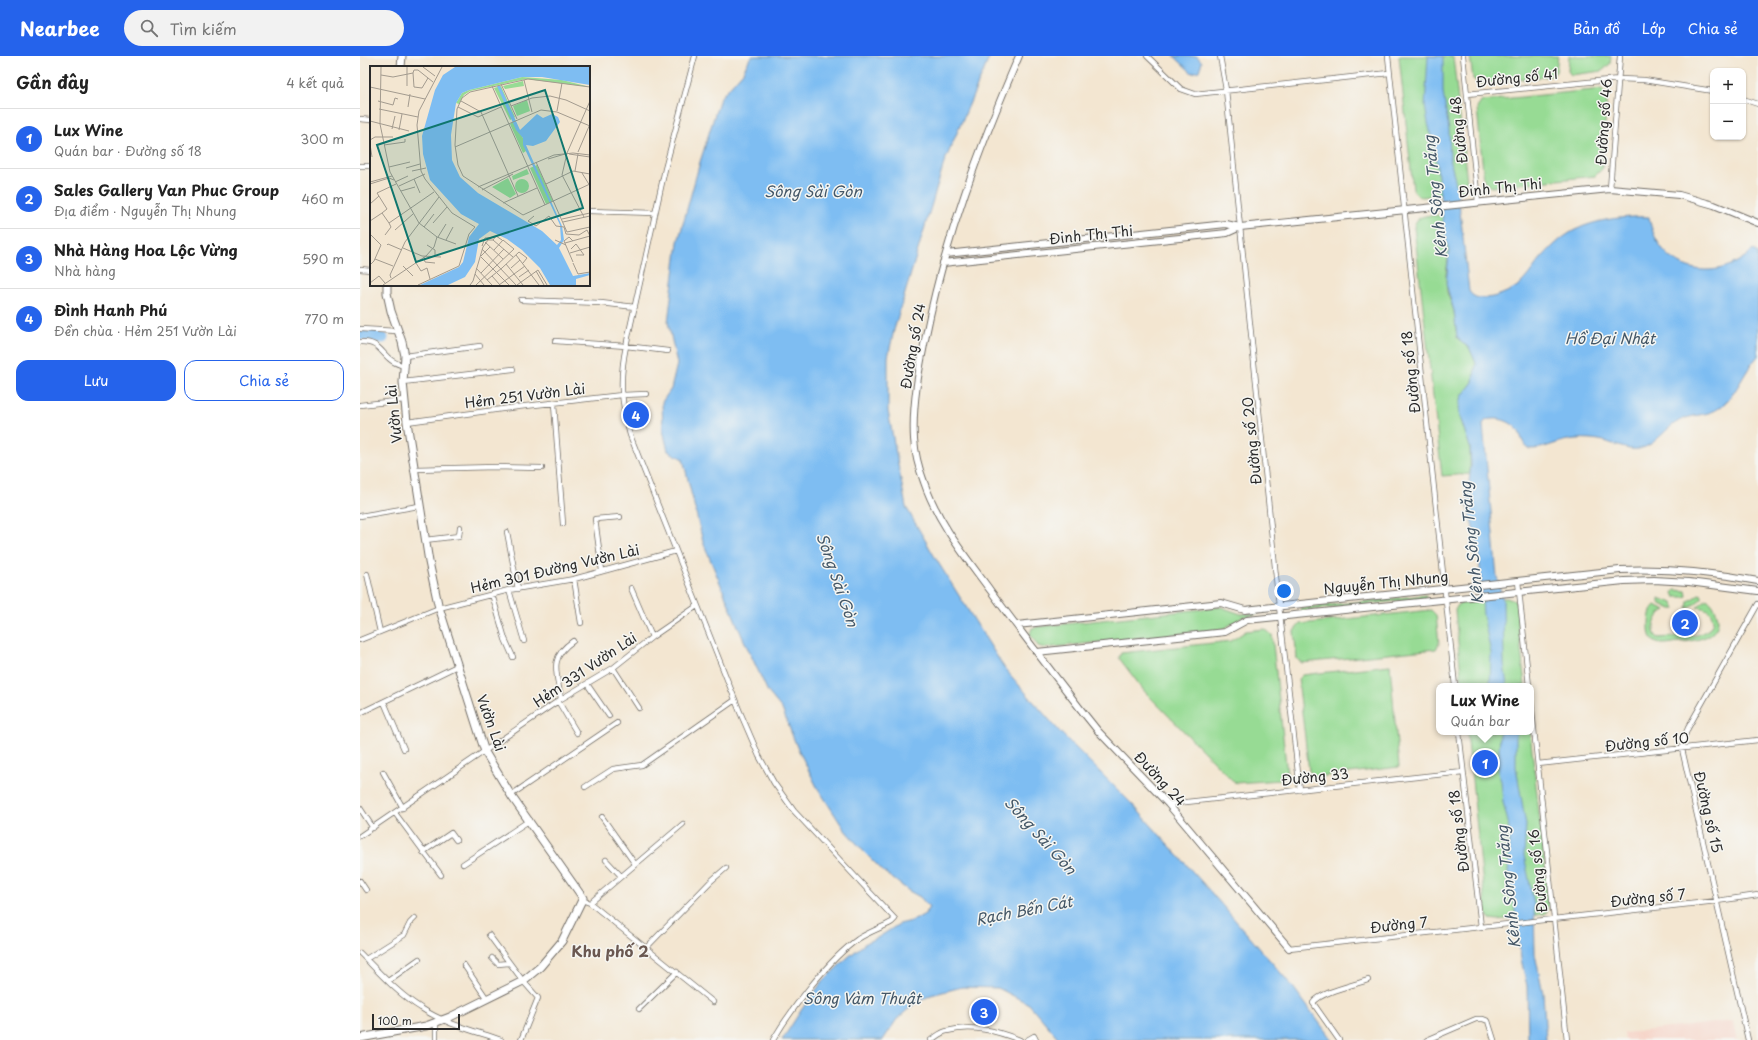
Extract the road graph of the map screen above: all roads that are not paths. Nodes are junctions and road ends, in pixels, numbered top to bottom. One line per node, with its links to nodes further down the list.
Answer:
1 (402, 56): 9 (main road)
2 (695, 56): 23 (street)
3 (1019, 56): 26 (street, Đường số 24)
4 (1147, 56): 12 (street)
5 (1220, 56): 12 (street, Đường số 20)
6 (1388, 56): 10 (street, Đường số 18)
7 (1463, 56): 14 (street, Đường 48)
8 (1620, 56): 11 (street, Đường số 46)
9 (401, 66)
10 (1389, 73): 12 (street); 21 (street, Đường số 18)
11 (1619, 79): 13 (street, Đường số 41); 14 (street, Đường số 41); 19 (street, Đường số 46)
12 (1226, 90): 25 (street, Đường số 20)
13 (1710, 91)
14 (1467, 94): 20 (street, Đường 48)
15 (1746, 100): 16 (street)
16 (1758, 104)
17 (360, 119): 18 (street)
18 (370, 120)
19 (1610, 189): 20 (street, Đinh Thị Thi); 24 (street, Đinh Thị Thi)
20 (1478, 202): 21 (street, Đinh Thị Thi)
21 (1404, 210): 25 (street, Đinh Thị Thi); 67 (street, Đường số 18)
22 (590, 211): 23 (street)
23 (655, 213): 32 (street)
24 (1758, 223)
25 (1240, 227): 26 (street, Đinh Thị Thi); 27 (street, Đinh Thị Thi); 75 (street, Đường số 20)
26 (946, 254): 27 (street, Đường số 24)
27 (943, 263): 79 (street, Đường số 24)
28 (360, 269): 29 (street)
29 (370, 270)
30 (387, 286): 34 (main road, Vườn Lài)
31 (521, 300): 32 (street)
32 (635, 307): 38 (street)
33 (360, 329): 34 (street)
34 (398, 331): 40 (main road, Vườn Lài)
35 (555, 341): 38 (street)
36 (360, 342): 41 (street)
37 (480, 346): 40 (street)
38 (626, 346): 39 (street); 45 (street)
39 (668, 351)
40 (405, 356): 41 (main road, Vườn Lài)
41 (405, 366): 43 (main road, Vườn Lài)
42 (513, 369): 43 (street)
43 (403, 382): 46 (main road, Vườn Lài)
44 (646, 394): 45 (street, Hẻm 251 Vườn Lài)
45 (622, 395): 47 (street, Hẻm 251 Vườn Lài); 59 (street)
46 (404, 400): 48 (street); 49 (main road, Vườn Lài)
47 (554, 404): 49 (street, Hẻm 251 Vườn Lài); 55 (street)
48 (360, 405)
49 (407, 422): 51 (main road, Vườn Lài)
50 (542, 468): 51 (street)
51 (414, 469): 52 (main road, Vườn Lài)
52 (419, 506): 53 (street); 58 (main road, Vườn Lài)
53 (360, 516)
54 (620, 517): 60 (street)
55 (563, 524)
56 (460, 527): 58 (street)
57 (507, 532): 66 (street)
58 (425, 540): 76 (main road, Vườn Lài)
59 (676, 551): 60 (street, Hẻm 301 Đường Vườn Lài); 74 (street)
60 (602, 571): 62 (street, Hẻm 301 Đường Vườn Lài)
61 (367, 574): 80 (street)
62 (574, 579): 66 (street, Hẻm 301 Đường Vườn Lài); 78 (street)
63 (1518, 581): 64 (street, Nguyễn Thị Nhung); 67 (street, Nguyễn Thị Nhung); 69 (street)
64 (1758, 581)
65 (631, 588): 81 (street)
66 (518, 589): 68 (street, Hẻm 301 Đường Vườn Lài)
67 (1446, 589): 72 (street, Đường số 18); 75 (street, Nguyễn Thị Nhung)
68 (509, 590): 71 (street, Hẻm 301 Đường Vườn Lài); 83 (street)
69 (1519, 591): 70 (street, Nguyễn Thị Nhung); 72 (street, Nguyễn Thị Nhung); 90 (street)
70 (1758, 591)
71 (492, 594): 76 (street, Hẻm 301 Đường Vườn Lài); 86 (street)
72 (1447, 599): 77 (street, Nguyễn Thị Nhung); 89 (street, Đường số 18)
73 (1758, 604): 104 (street, Đường số 15)
74 (697, 606): 81 (street, Hẻm 331 Vườn Lài); 93 (street)
75 (1279, 606): 77 (street, Đường số 20); 79 (street, Nguyễn Thị Nhung)
76 (439, 608): 80 (street, Hẻm 301 Đường Vườn Lài); 87 (main road, Vườn Lài)
77 (1280, 617): 85 (street, Nguyễn Thị Nhung); 110 (street, Đường số 20)
78 (581, 623)
79 (1017, 626): 85 (street, Đường 24)
80 (380, 632): 82 (street, Hẻm 301 Đường Vườn Lài)
81 (652, 637): 88 (street, Hẻm 331 Vườn Lài)
82 (360, 640)
83 (524, 641)
84 (573, 641): 92 (street)
85 (1037, 652): 112 (street, Đường 24)
86 (513, 657)
87 (457, 666): 94 (street); 105 (main road, Vườn Lài)
88 (613, 668): 91 (street, Hẻm 331 Vườn Lài); 95 (street)
89 (1455, 683)
90 (1530, 683)
91 (587, 684): 92 (street, Hẻm 331 Vườn Lài); 97 (street)
92 (560, 700): 100 (street); 105 (street, Hẻm 331 Vườn Lài)
93 (735, 700): 109 (street); 160 (street)
94 (384, 702): 96 (street); 103 (street)
95 (639, 708)
96 (360, 713)
97 (608, 716)
98 (617, 723): 111 (street)
99 (1534, 727): 106 (street, Đường số 16)
100 (577, 733)
101 (1459, 735): 108 (street, Đường số 18)
102 (1758, 740): 104 (street, Đường số 10)
103 (404, 749)
104 (1682, 749): 106 (street, Đường số 10); 133 (street, Đường số 15)
105 (485, 752): 111 (main road, Vườn Lài); 114 (street, Hẻm 331 Vườn Lài)
106 (1538, 764): 136 (street, Đường số 16)
107 (383, 772): 114 (street)
108 (1463, 772): 110 (street, Đường 33); 138 (street, Đường số 18)
109 (585, 787)
110 (1300, 790): 112 (street, Đường 33)
111 (511, 795): 117 (main road, Vườn Lài)
112 (1168, 804): 141 (street, Đường 24)
113 (360, 808): 119 (street)
114 (403, 808): 115 (street, Hẻm 331 Vườn Lài)
115 (395, 813): 119 (street, Hẻm 331 Vườn Lài); 122 (street)
116 (602, 818): 125 (street)
117 (530, 820): 124 (street); 132 (main road, Vườn Lài)
118 (683, 824): 125 (street)
119 (373, 828): 120 (street, Hẻm 331 Vườn Lài)
120 (360, 836)
121 (456, 840): 122 (street)
122 (423, 852): 127 (street)
123 (606, 860): 128 (street)
124 (463, 864)
125 (635, 864): 128 (street)
126 (726, 868): 140 (street)
127 (441, 875)
128 (621, 876): 134 (street)
129 (360, 881): 130 (street)
130 (366, 890)
131 (1758, 895): 133 (street, Đường số 7)
132 (582, 900): 134 (street); 151 (main road)
133 (1717, 902): 136 (street, Đường số 7); 169 (street, Đường số 15)
134 (590, 903): 140 (street)
135 (415, 918): 144 (street)
136 (1554, 919): 137 (street, Đường số 7); 168 (street, Đường số 16)
137 (1512, 923): 138 (street, Đường 7)
138 (1481, 927): 141 (street, Đường 7)
139 (489, 935): 146 (street)
140 (646, 948): 148 (street)
141 (1288, 948)
142 (360, 953): 144 (street)
143 (492, 958): 146 (street)
144 (366, 959): 150 (street)
145 (419, 959): 150 (street)
146 (509, 963): 151 (street)
147 (464, 966): 152 (street)
148 (676, 974): 153 (street); 154 (street)
149 (1368, 980): 165 (street)
150 (388, 981): 155 (street)
151 (523, 981): 152 (main road); 159 (street)
152 (487, 999): 155 (main road)
153 (713, 1002)
154 (639, 1009)
155 (440, 1021): 156 (main road); 157 (street); 158 (street)
156 (360, 1038)
157 (436, 1040)
158 (501, 1040)
159 (521, 1040)
160 (773, 1040)
161 (930, 1040): 162 (street)
162 (1020, 1040)
163 (1027, 1040): 164 (street)
164 (1036, 1040)
165 (1339, 1040)
166 (1427, 1040): 167 (street)
167 (1494, 1040)
168 (1567, 1040)
169 (1748, 1040)

